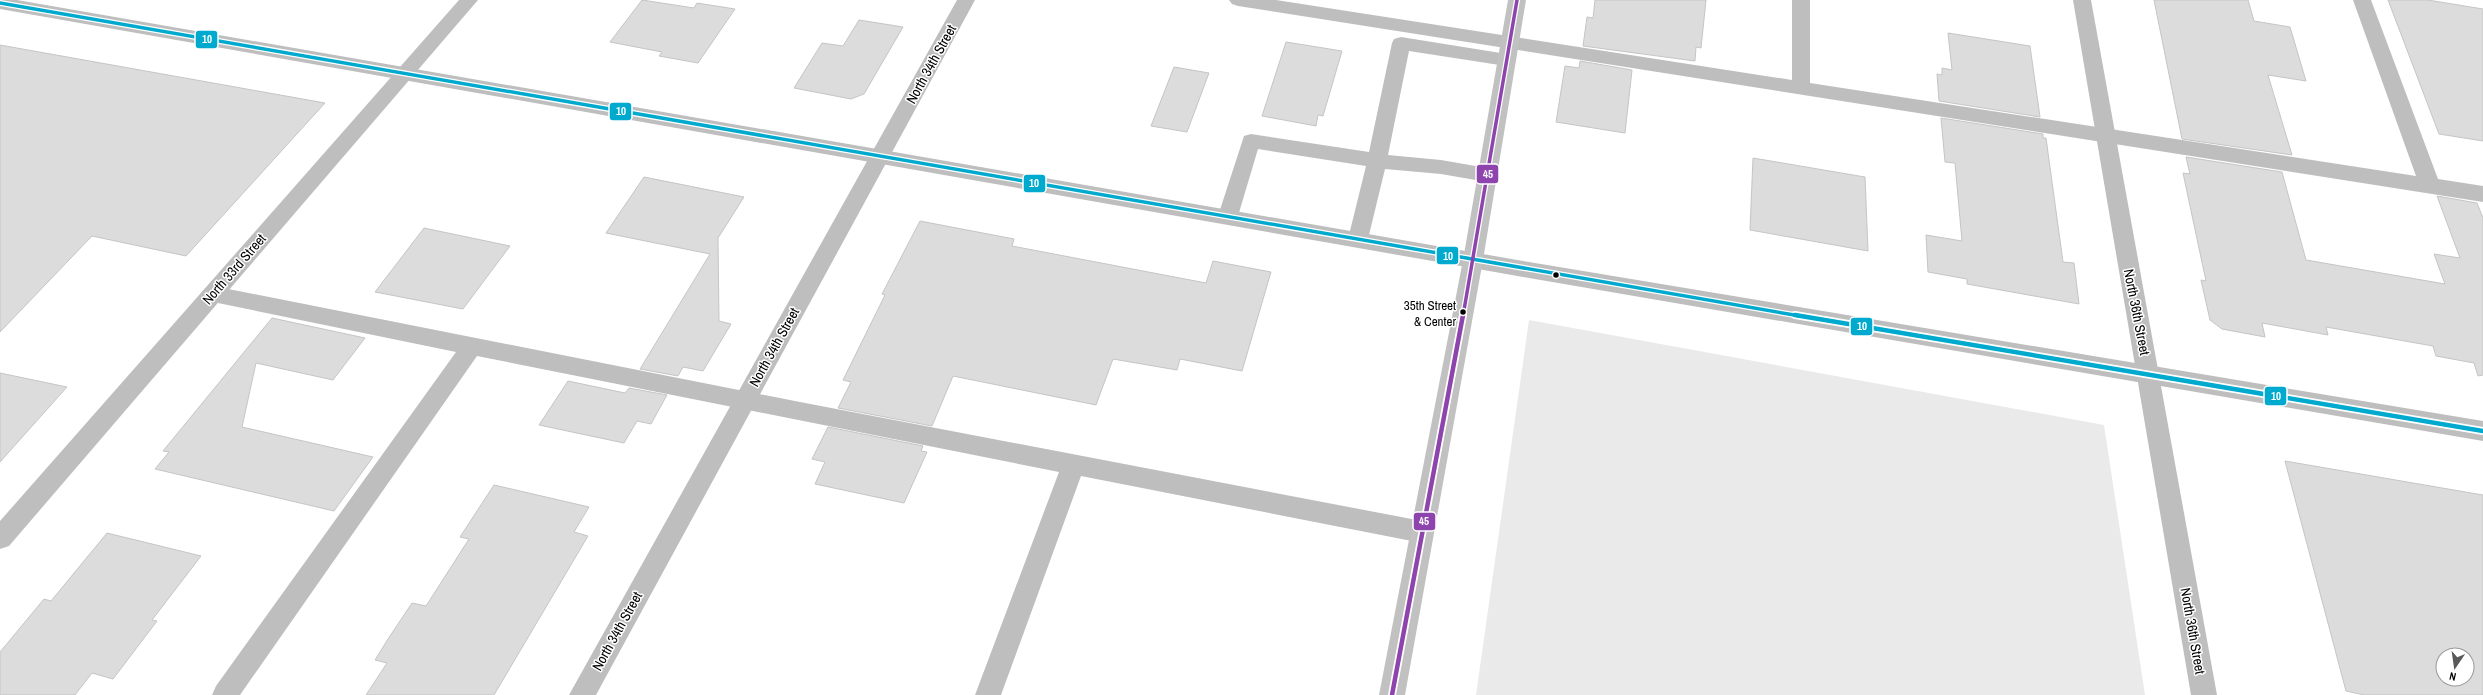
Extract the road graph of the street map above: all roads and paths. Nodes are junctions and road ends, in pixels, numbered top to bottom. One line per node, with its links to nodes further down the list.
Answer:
1 (468, 0): 11 (street, North 33rd Street)
2 (966, 0): 14 (street, North 34th Street)
3 (1238, 0): 4 (street)
4 (1241, 0): 10 (street)
5 (1517, 0): 10 (main road)
6 (1801, 0): 12 (street)
7 (2082, 0): 13 (street, North 36th Street)
8 (2362, 0): 17 (street)
9 (0, 3): 11 (street)
10 (1507, 51): 12 (street); 15 (street); 16 (main road)
11 (404, 73): 14 (street); 22 (street, North 33rd Street)
12 (1801, 87): 13 (street)
13 (2104, 134): 17 (street); 24 (street, North 36th Street)
14 (879, 156): 19 (street); 25 (street, North 34th Street)
15 (1377, 161): 16 (street); 19 (street); 20 (street)
16 (1487, 175): 21 (main road)
17 (2430, 186): 18 (street)
18 (2483, 194)
19 (1228, 216): 20 (street)
20 (1358, 239): 21 (street)
21 (1473, 260): 24 (street); 28 (main road)
22 (213, 294): 23 (street); 29 (street, North 33rd Street)
23 (472, 346): 25 (street); 30 (street)
24 (2149, 376): 26 (street); 34 (street, North 36th Street)
25 (744, 400): 27 (street); 31 (street, North 34th Street)
26 (2483, 431)
27 (1073, 465): 28 (street); 32 (street)
28 (1422, 532): 33 (main road)
29 (0, 538)
30 (225, 695)
31 (582, 695)
32 (988, 695)
33 (1392, 695)
34 (2204, 695)

